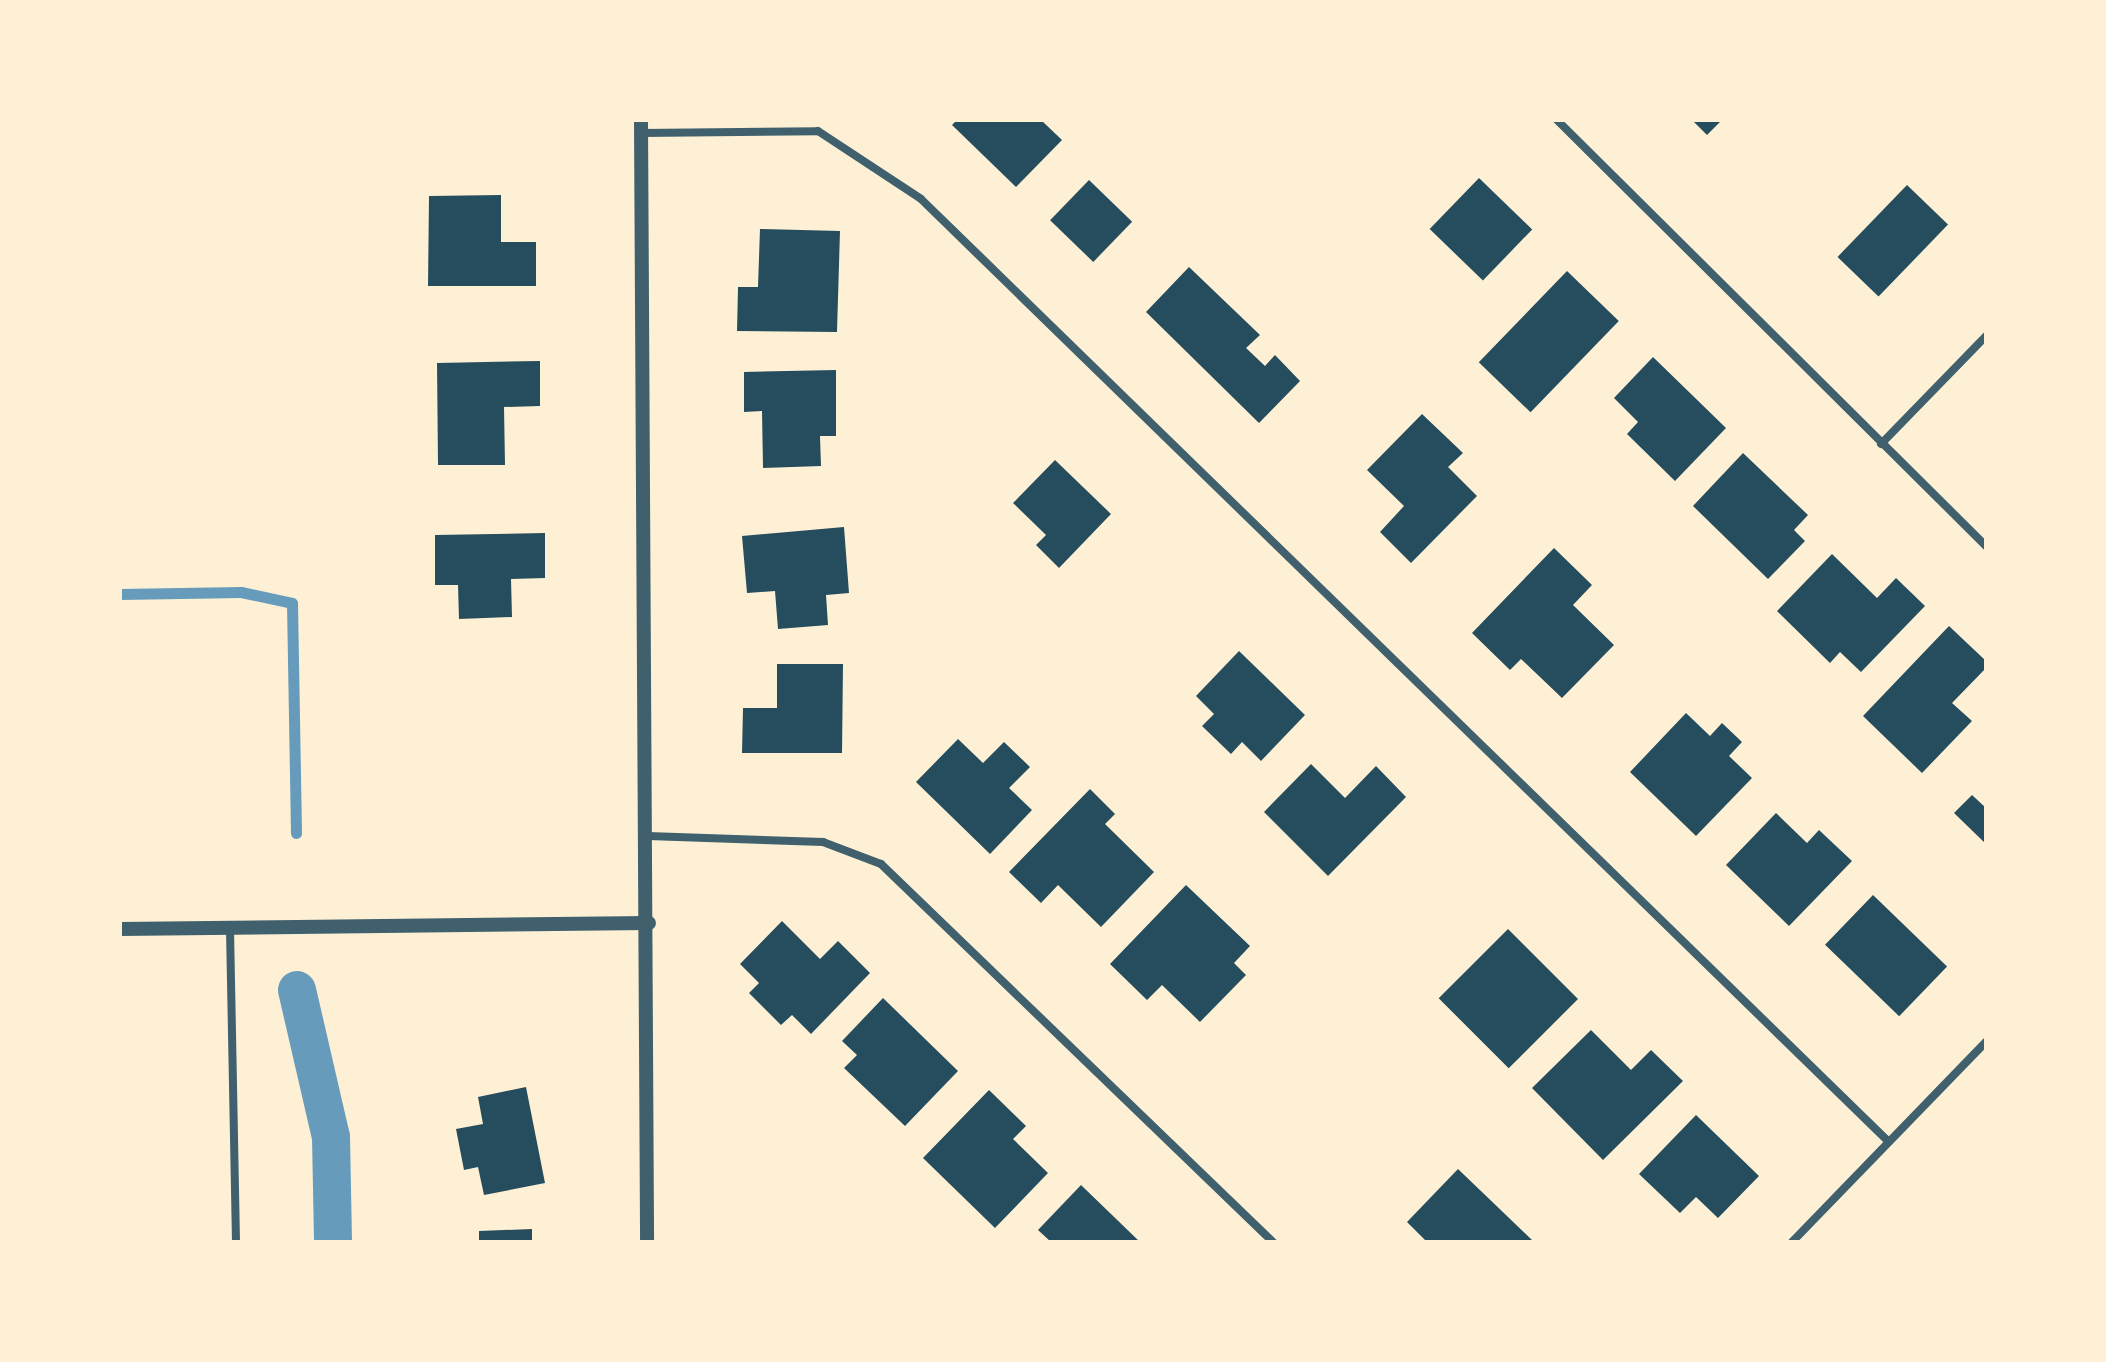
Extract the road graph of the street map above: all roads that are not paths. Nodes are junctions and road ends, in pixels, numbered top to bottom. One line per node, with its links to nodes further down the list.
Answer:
1 (1557, 120): 4 (street)
2 (641, 126): 6 (street); 11 (street)
3 (1986, 336): 4 (street)
4 (1881, 444): 5 (street)
5 (1986, 546)
6 (648, 836): 7 (street); 14 (street)
7 (649, 923): 9 (street); 13 (street)
8 (120, 929): 9 (street)
9 (230, 929): 12 (street)
10 (1986, 1042): 11 (street)
11 (1888, 1141): 15 (street)
12 (236, 1242)
13 (647, 1242)
14 (1273, 1242)
15 (1792, 1242)

